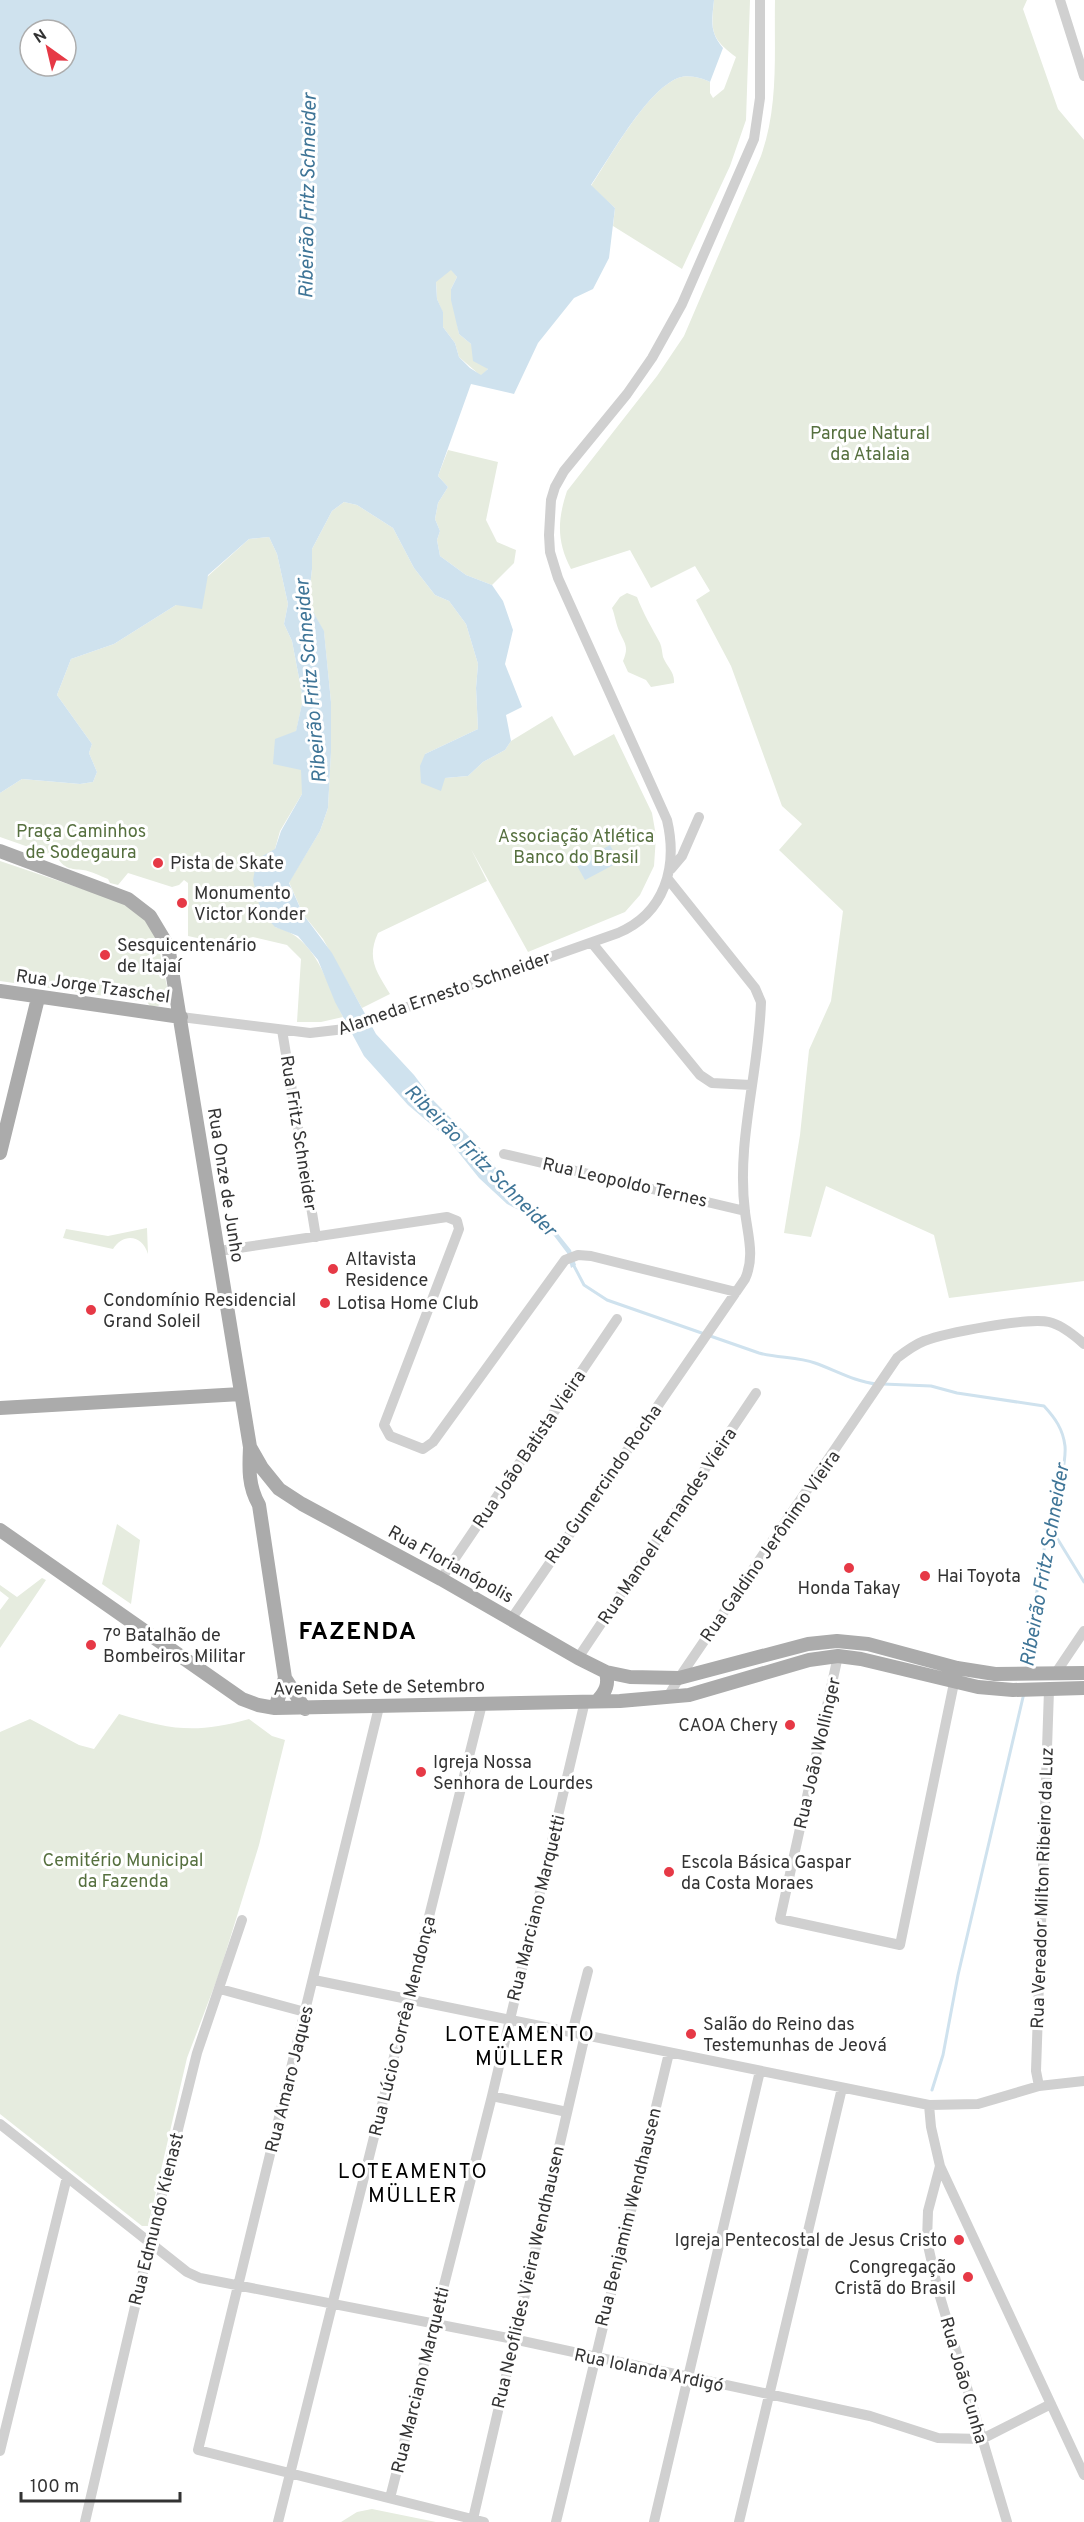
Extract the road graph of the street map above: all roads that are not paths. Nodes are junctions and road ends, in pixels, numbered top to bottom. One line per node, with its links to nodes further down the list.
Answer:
1 (760, 0): 6 (street)
2 (1060, 0): 3 (street)
3 (1084, 76)
4 (699, 817): 6 (street, Alameda Ernesto Schneider)
5 (0, 851): 10 (main road, Rua Onze de Junho)
6 (669, 874): 7 (street, Alameda Ernesto Schneider); 12 (street, Rua Gumercindo Rocha)
7 (592, 943): 11 (street, Alameda Ernesto Schneider); 12 (street)
8 (0, 991): 9 (main road, Rua Jorge Tzaschel)
9 (38, 998): 10 (main road, Rua Jorge Tzaschel); 13 (main road)
10 (181, 1017): 11 (street, Alameda Ernesto Schneider); 17 (main road, Rua Onze de Junho)
11 (282, 1030): 16 (street, Rua Fritz Schneider)
12 (752, 1085): 15 (street, Rua Gumercindo Rocha)
13 (0, 1153)
14 (504, 1154): 15 (street, Rua Leopoldo Ternes)
15 (745, 1210): 18 (street, Rua Gumercindo Rocha)
16 (316, 1237): 17 (street); 18 (street)
17 (219, 1251): 22 (main road, Rua Onze de Junho)
18 (736, 1292): 29 (street, Rua Gumercindo Rocha)
19 (617, 1319): 28 (street, Rua João Batista Vieira)
20 (1084, 1344): 37 (street, Rua Galdino Jerônimo Vieira)
21 (756, 1393): 32 (street, Rua Manoel Fernandes Vieira)
22 (241, 1394): 23 (main road); 24 (main road, Rua Onze de Junho)
23 (0, 1408)
24 (250, 1448): 25 (main road, Rua Florianópolis); 26 (main road, Rua Onze de Junho)
25 (279, 1489): 26 (main road); 28 (main road, Rua Florianópolis)
26 (259, 1505): 36 (main road, Rua Onze de Junho)
27 (0, 1530): 45 (main road, Avenida Sete de Setembro)
28 (441, 1579): 29 (main road, Rua Florianópolis)
29 (512, 1618): 32 (main road, Rua Florianópolis)
30 (1084, 1631): 35 (street)
31 (838, 1656): 38 (main road, Avenida Sete de Setembro); 38 (street, Rua João Wollinger); 41 (main road, Avenida Sete de Setembro)
32 (578, 1658): 33 (main road, Rua Florianópolis)
33 (606, 1672): 37 (main road, Rua Florianópolis); 42 (main road)
34 (1084, 1673): 35 (main road, Rua Florianópolis)
35 (1055, 1674): 37 (main road, Rua Florianópolis)
36 (285, 1678): 45 (main road, Rua Onze de Junho); 46 (main road, Rua Onze de Junho)
37 (679, 1678): 41 (street, Rua Galdino Jerônimo Vieira)
38 (954, 1683): 40 (main road, Avenida Sete de Setembro)
39 (1084, 1688): 40 (main road, Avenida Sete de Setembro)
40 (1044, 1690): 59 (street, Rua Vereador Milton Ribeiro da Luz)
41 (669, 1695): 42 (main road, Avenida Sete de Setembro)
42 (592, 1701): 43 (main road, Avenida Sete de Setembro); 53 (street, Rua Marciano Marquetti)
43 (482, 1704): 44 (main road, Avenida Sete de Setembro); 51 (street, Rua Lúcio Corrêa Mendonça)
44 (379, 1707): 46 (main road, Avenida Sete de Setembro); 49 (street, Rua Amaro Jaques)
45 (275, 1708): 46 (main road, Avenida Sete de Setembro)
46 (305, 1709)
47 (242, 1920): 50 (street, Rua Edmundo Kienast)
48 (588, 1971): 54 (street)
49 (314, 1980): 51 (street); 52 (street, Rua Amaro Jaques)
50 (220, 1989): 52 (street); 67 (street, Rua Edmundo Kienast)
51 (409, 1998): 53 (street); 69 (street, Rua Lúcio Corrêa Mendonça)
52 (305, 2012): 68 (street, Rua Amaro Jaques)
53 (509, 2019): 54 (street); 61 (street, Rua Marciano Marquetti)
54 (572, 2033): 55 (street)
55 (585, 2035): 56 (street); 63 (street, Rua Neoflides Vieira Wendhausen)
56 (669, 2052): 57 (street); 72 (street, Rua Benjamim Wendhausen)
57 (760, 2071): 60 (street); 73 (street)
58 (1084, 2081): 59 (street)
59 (1039, 2086): 62 (street)
60 (842, 2088): 62 (street); 74 (street)
61 (492, 2096): 63 (street); 70 (street, Rua Marciano Marquetti)
62 (929, 2105): 65 (street)
63 (567, 2112): 71 (street, Rua Neoflides Vieira Wendhausen)
64 (0, 2124): 66 (street, Rua Iolanda Ardigó)
65 (940, 2166): 75 (street); 76 (street, Rua João Cunha)
66 (67, 2176): 67 (street, Rua Iolanda Ardigó); 77 (street)
67 (150, 2242): 68 (street, Rua Iolanda Ardigó); 82 (street, Rua Edmundo Kienast)
68 (238, 2285): 69 (street, Rua Iolanda Ardigó); 78 (street, Rua Amaro Jaques)
69 (332, 2305): 70 (street, Rua Iolanda Ardigó); 78 (street, Rua Lúcio Corrêa Mendonça)
70 (434, 2326): 71 (street, Rua Iolanda Ardigó); 80 (street, Rua Marciano Marquetti)
71 (513, 2339): 72 (street, Rua Iolanda Ardigó); 81 (street, Rua Neoflides Vieira Wendhausen)
72 (593, 2359): 73 (street, Rua Iolanda Ardigó); 85 (street, Rua Benjamim Wendhausen)
73 (687, 2378): 74 (street, Rua Iolanda Ardigó); 86 (street)
74 (768, 2394): 76 (street, Rua Iolanda Ardigó); 87 (street)
75 (1051, 2404): 76 (street, Rua Iolanda Ardigó); 79 (street)
76 (982, 2439): 88 (street, Rua João Cunha)
77 (0, 2451)
78 (290, 2473): 80 (street); 83 (street, Rua Lúcio Corrêa Mendonça)
79 (1084, 2475)
80 (390, 2498): 81 (street)
81 (473, 2519): 84 (street)
82 (85, 2522)
83 (278, 2522)
84 (484, 2522)
85 (556, 2522)
86 (654, 2522)
87 (739, 2522)
88 (1007, 2522)

